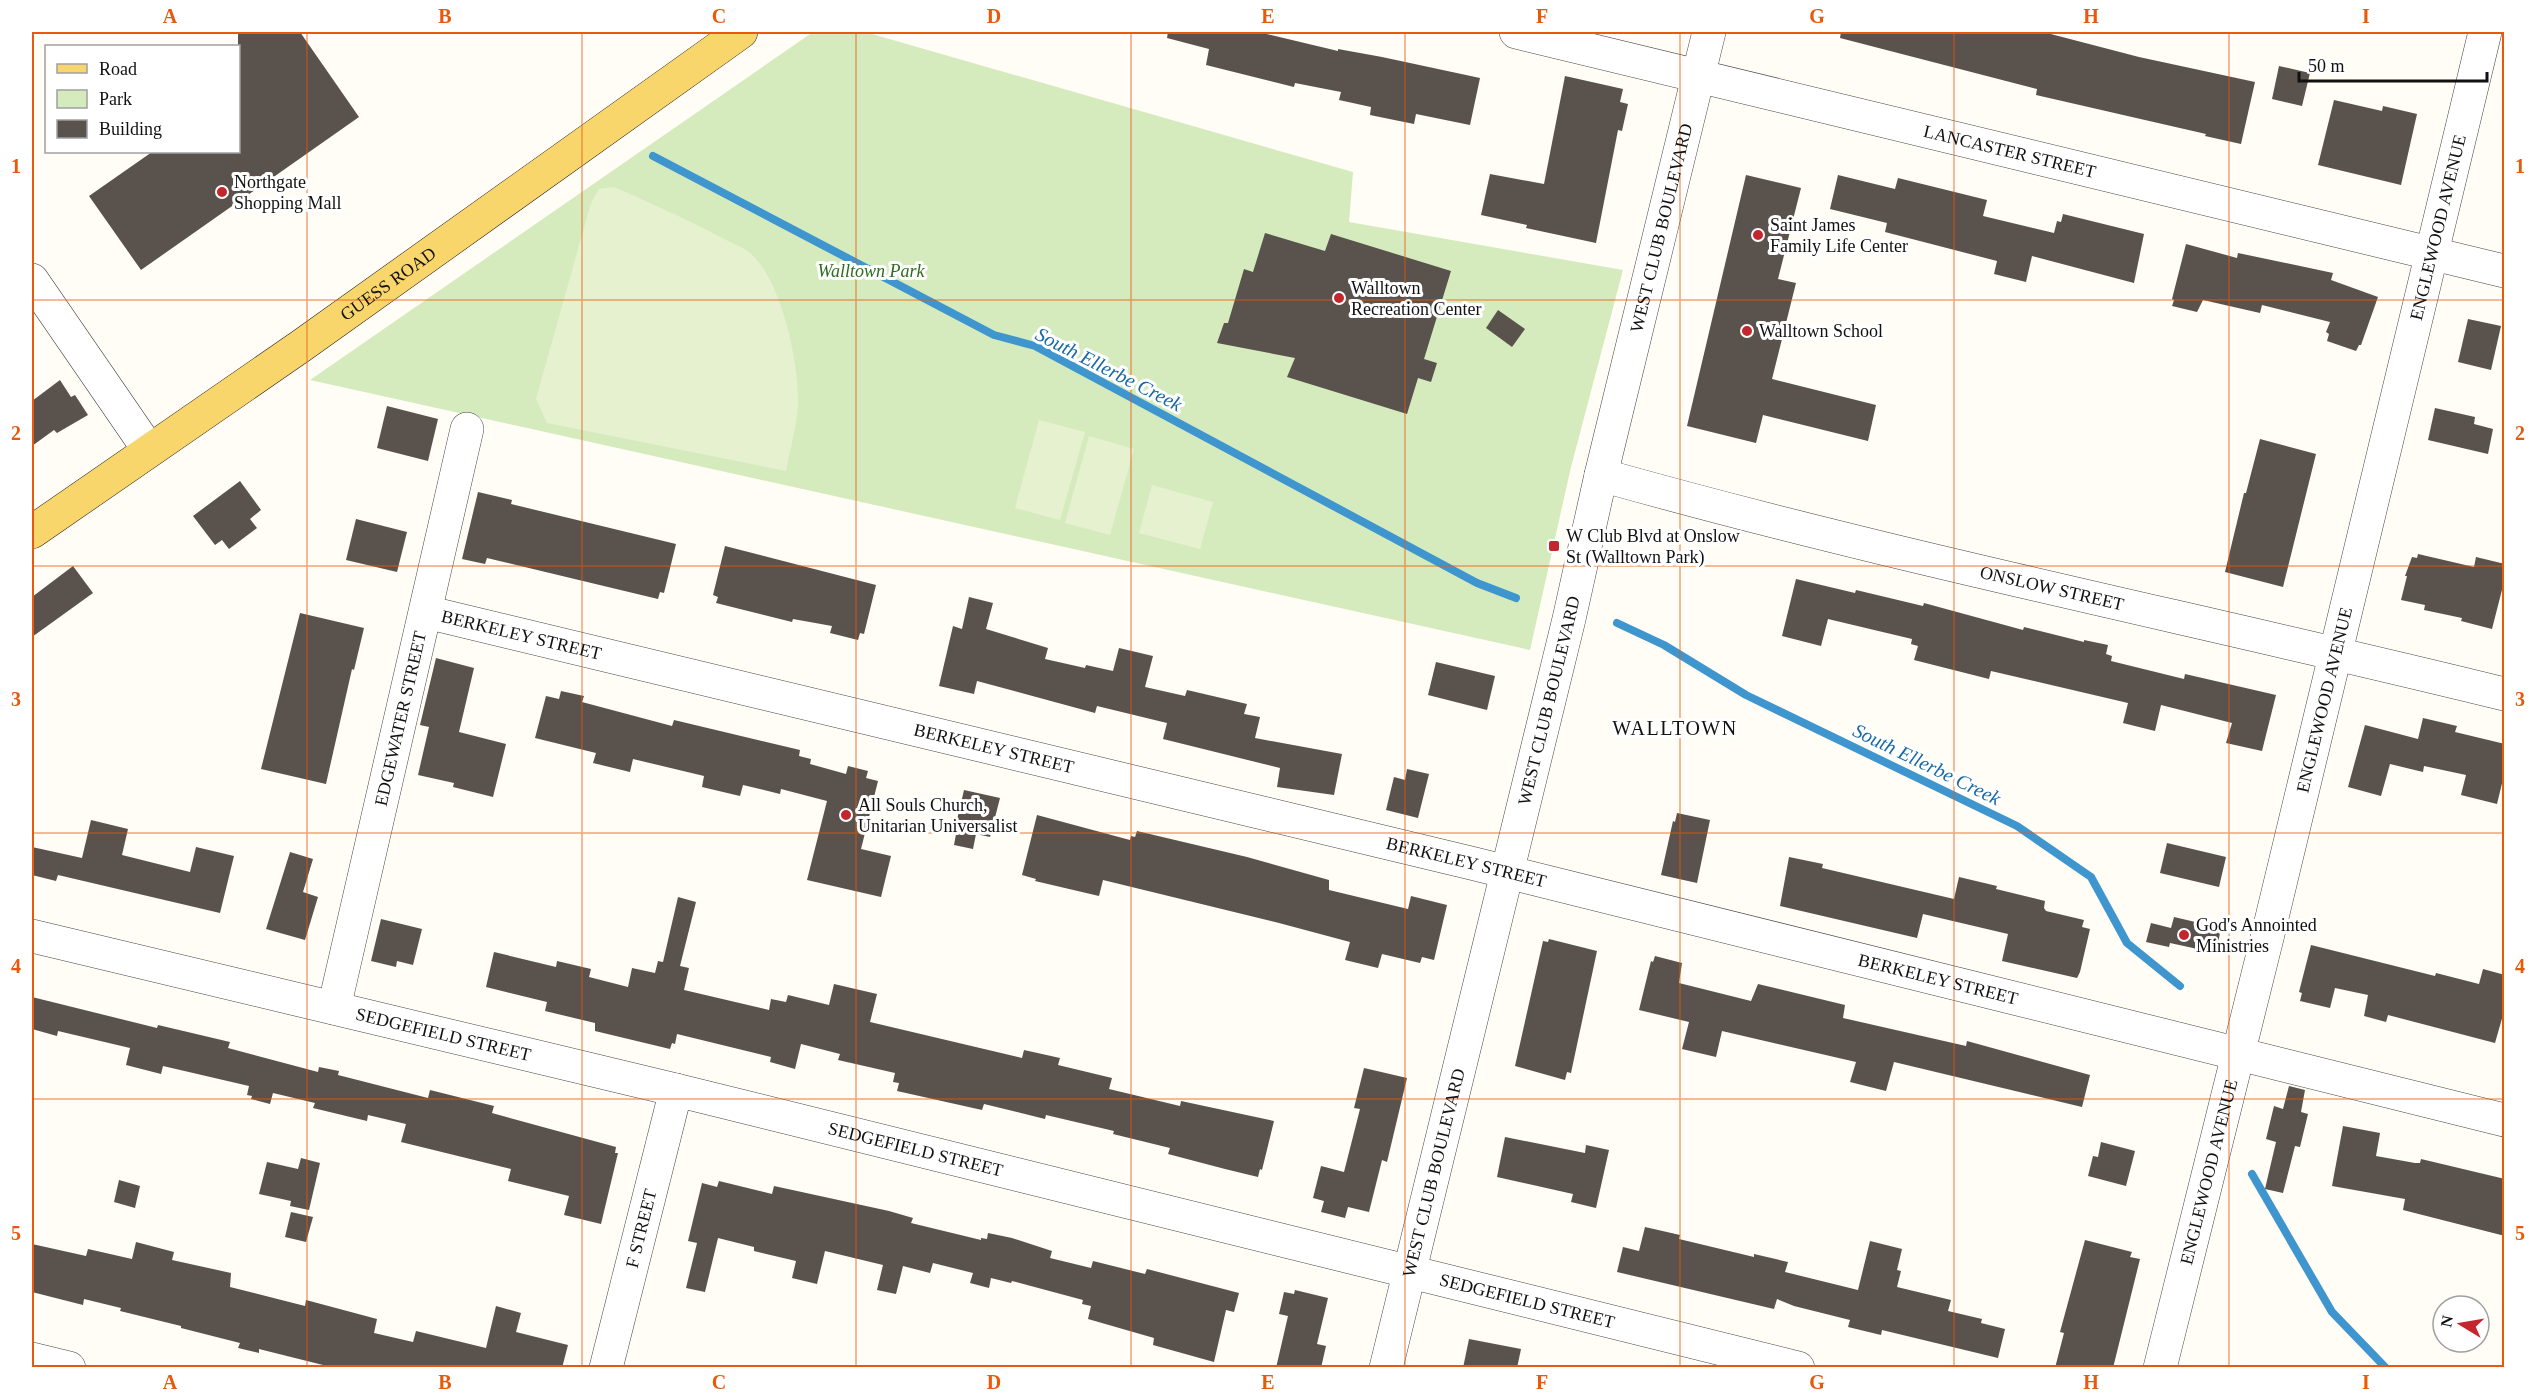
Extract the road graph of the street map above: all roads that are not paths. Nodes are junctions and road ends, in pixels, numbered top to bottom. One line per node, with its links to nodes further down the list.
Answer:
1 (741, 32): 10 (main road, GUESS ROAD)
2 (1516, 32): 5 (street, LANCASTER STREET)
3 (1709, 32): 5 (street, WEST CLUB BOULEVARD)
4 (2485, 32): 6 (street, ENGLEWOOD AVENUE)
5 (1699, 76): 6 (street, LANCASTER STREET); 11 (street, WEST CLUB BOULEVARD)
6 (2430, 254): 7 (street, LANCASTER STREET); 14 (street, ENGLEWOOD AVENUE)
7 (2505, 271)
8 (32, 280): 10 (street)
9 (467, 429): 13 (street, EDGEWATER STREET)
10 (148, 450): 12 (main road, GUESS ROAD)
11 (1601, 475): 14 (street, ONSLOW STREET); 16 (street, WEST CLUB BOULEVARD)
12 (32, 532)
13 (426, 612): 16 (street, BERKELEY STREET); 18 (street, EDGEWATER STREET)
14 (2335, 652): 15 (street, ONSLOW STREET); 19 (street, ENGLEWOOD AVENUE)
15 (2505, 694)
16 (1508, 872): 19 (street, BERKELEY STREET); 22 (street, WEST CLUB BOULEVARD)
17 (32, 936): 18 (street, SEDGEFIELD STREET)
18 (334, 1008): 20 (street, SEDGEFIELD STREET)
19 (2238, 1054): 21 (street, BERKELEY STREET); 28 (street, ENGLEWOOD AVENUE)
20 (676, 1090): 22 (street, SEDGEFIELD STREET); 25 (street, F STREET)
21 (2505, 1120)
22 (1408, 1270): 26 (street, WEST CLUB BOULEVARD); 27 (street, SEDGEFIELD STREET)
23 (32, 1359): 24 (street)
24 (69, 1368)
25 (606, 1368)
26 (1386, 1368)
27 (1798, 1368)
28 (2160, 1368)

